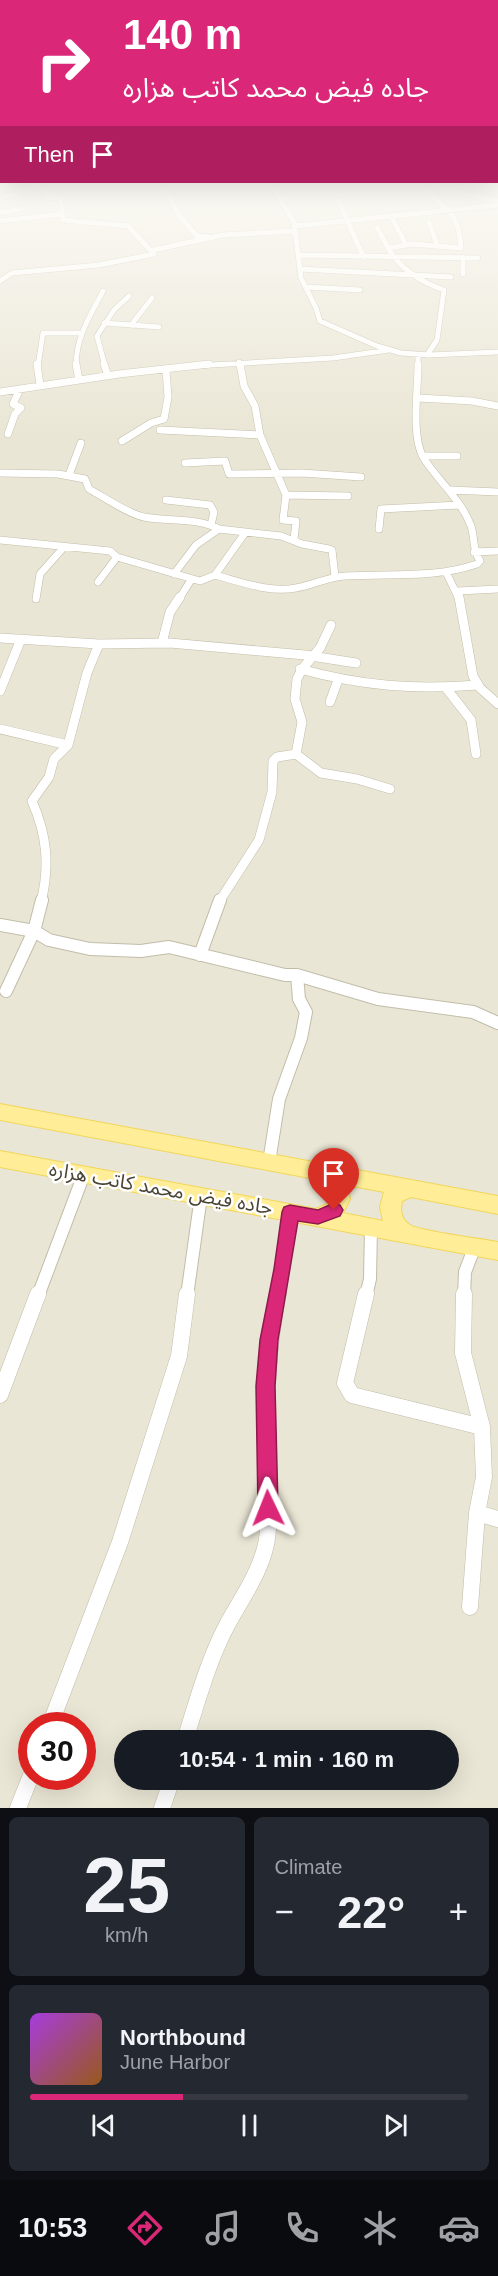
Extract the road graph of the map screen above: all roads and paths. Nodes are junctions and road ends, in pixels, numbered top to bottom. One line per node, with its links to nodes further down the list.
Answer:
1 (41, 270): 9 (street)
2 (300, 270): 10 (street)
3 (322, 270): 7 (street)
4 (406, 270): 7 (street)
5 (463, 270): 6 (street)
6 (463, 274)
7 (414, 276): 8 (street); 22 (street)
8 (451, 277)
9 (0, 281)
10 (306, 287): 11 (street); 19 (street)
11 (360, 290)
12 (103, 291): 18 (street)
13 (129, 296): 15 (street)
14 (152, 298): 16 (street)
15 (104, 323): 16 (street); 25 (street)
16 (131, 325): 17 (street)
17 (159, 327)
18 (79, 333): 26 (street); 27 (street)
19 (389, 350): 21 (street); 23 (street)
20 (498, 352): 22 (street)
21 (418, 355): 22 (street); 30 (street)
22 (427, 355)
23 (239, 362): 24 (street); 34 (street)
24 (165, 370): 25 (street); 35 (street)
25 (108, 376): 26 (street)
26 (79, 380): 27 (street)
27 (40, 385): 28 (street)
28 (20, 389): 29 (street); 33 (street)
29 (0, 393)
30 (419, 398): 31 (street); 37 (street)
31 (498, 406)
32 (160, 430): 34 (street)
33 (8, 434)
34 (260, 435): 41 (street)
35 (122, 441)
36 (81, 443): 42 (street)
37 (423, 456): 38 (street); 44 (street)
38 (457, 456)
39 (185, 463): 41 (street)
40 (0, 473): 42 (street)
41 (278, 474): 43 (street); 46 (street)
42 (69, 475): 50 (street)
43 (361, 477)
44 (450, 490): 45 (street); 49 (street)
45 (498, 492)
46 (286, 495): 47 (street); 53 (street)
47 (348, 496)
48 (166, 501): 50 (street)
49 (459, 505): 51 (street); 57 (street)
50 (215, 527): 52 (street); 59 (street)
51 (379, 529)
52 (245, 533): 53 (street); 61 (street)
53 (294, 540): 62 (street)
54 (0, 541): 55 (street)
55 (64, 547): 58 (street); 67 (street)
56 (498, 551): 57 (street)
57 (474, 552): 60 (street)
58 (117, 557): 59 (street); 64 (street)
59 (174, 574): 63 (street)
60 (447, 574): 62 (street); 66 (street)
61 (215, 575): 62 (street); 63 (street)
62 (335, 577)
63 (191, 580): 71 (street)
64 (98, 582)
65 (498, 589): 66 (street)
66 (458, 591): 77 (street)
67 (36, 599)
68 (331, 626): 73 (street)
69 (0, 638): 70 (street)
70 (21, 639): 72 (street); 79 (street)
71 (162, 643): 72 (street); 73 (street)
72 (99, 644): 83 (street)
73 (314, 656): 74 (street); 75 (street)
74 (356, 663)
75 (300, 669): 76 (street); 84 (street)
76 (338, 680): 78 (street); 80 (street)
77 (478, 685): 78 (street); 81 (street)
78 (446, 688): 85 (street)
79 (0, 691)
80 (330, 702)
81 (498, 704)
82 (0, 729): 83 (street)
83 (68, 745): 88 (street)
84 (296, 754): 86 (street); 89 (street)
85 (476, 754)
86 (390, 789)
87 (0, 925): 88 (street)
88 (34, 931): 89 (street); 91 (street)
89 (200, 955): 90 (street)
90 (297, 975): 92 (street); 95 (street)
91 (6, 992)
92 (498, 1023)
93 (0, 1112): 95 (main road)
94 (0, 1159): 97 (main road, جاده فیض محمد کاتب هزاره)
95 (269, 1162): 96 (main road)
96 (321, 1172): 98 (main road); 102 (main road)
97 (84, 1174): 99 (main road, جاده فیض محمد کاتب هزاره); 107 (street)
98 (412, 1189): 100 (main road); 104 (main road)
99 (201, 1196): 101 (main road, جاده فیض محمد کاتب هزاره); 112 (street)
100 (498, 1204)
101 (290, 1212): 102 (main road, جاده فیض محمد کاتب هزاره); 113 (street)
102 (318, 1217): 103 (main road, جاده فیض محمد کاتب هزاره)
103 (371, 1227): 104 (main road, جاده فیض محمد کاتب هزاره); 108 (street)
104 (405, 1233): 105 (main road, جاده فیض محمد کاتب هزاره)
105 (475, 1246): 106 (main road, جاده فیض محمد کاتب هزاره); 108 (street)
106 (498, 1251)
107 (0, 1395)
108 (482, 1427): 109 (street)
109 (477, 1513): 110 (street); 111 (street)
110 (498, 1519)
111 (470, 1607)
112 (55, 1712)
113 (188, 1730)
114 (25, 1790): 116 (street)
115 (168, 1790): 117 (street)
116 (18, 1808)
117 (162, 1808)

